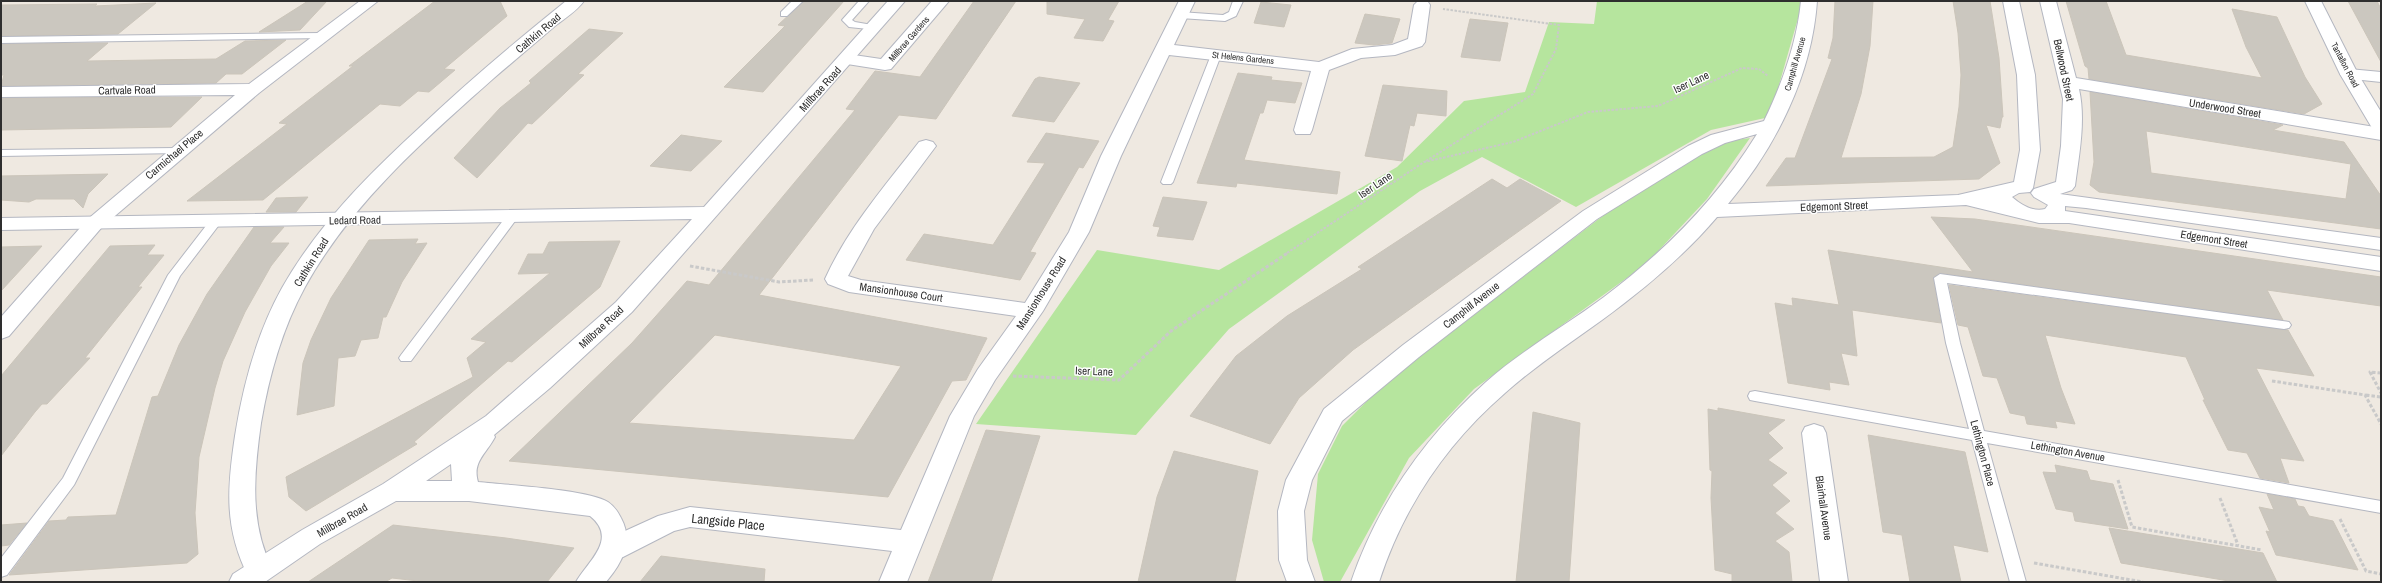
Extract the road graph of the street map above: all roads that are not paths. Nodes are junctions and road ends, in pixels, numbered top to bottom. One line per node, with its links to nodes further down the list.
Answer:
1 (370, 1): 16 (street, Carmichael Place)
2 (576, 1): 40 (street, Cathkin Road)
3 (798, 1): 14 (lane)
4 (864, 1): 15 (lane)
5 (897, 1): 15 (street, Millbrae Road)
6 (941, 1): 20 (street, Millbrae Gardens)
7 (1238, 1): 13 (lane)
8 (1809, 1): 27 (street, Camphill Avenue)
9 (2011, 1): 35 (street)
10 (2048, 1): 24 (street, Bellwood Street)
11 (2313, 1): 22 (street, Tantallon Road)
12 (1422, 5): 21 (street, St Helens Gardens)
13 (1184, 8): 18 (street, Mansionhouse Road)
14 (784, 14)
15 (874, 28): 20 (street, Millbrae Road)
16 (322, 36): 17 (lane); 25 (street, Carmichael Place)
17 (1, 40)
18 (1164, 49): 19 (street, St Helens Gardens); 46 (street, Mansionhouse Road)
19 (1216, 55): 21 (street, St Helens Gardens); 34 (lane)
20 (847, 59): 38 (street, Millbrae Road)
21 (1321, 67): 29 (street)
22 (2349, 74): 23 (street); 28 (street, Tantallon Road)
23 (2381, 77)
24 (2069, 82): 30 (street, Underwood Street); 35 (street, Bellwood Street)
25 (252, 89): 26 (street, Cartvale Road); 32 (street, Carmichael Place)
26 (1, 92)
27 (1773, 124): 37 (street, Camphill Avenue); 63 (street, Camphill Avenue)
28 (2381, 128)
29 (1303, 130)
30 (2381, 134)
31 (926, 146): 46 (street, Mansionhouse Court)
32 (176, 151): 33 (lane); 42 (street, Carmichael Place)
33 (1, 153)
34 (1167, 182)
35 (2040, 199): 36 (street); 36 (street); 44 (street, Edgemont Street); 45 (street, Edgemont Street)
36 (2008, 200): 37 (street, Edgemont Street)
37 (1710, 211): 64 (street, Camphill Avenue)
38 (708, 213): 39 (street, Ledard Road); 51 (street, Millbrae Road)
39 (512, 217): 40 (street, Ledard Road); 49 (lane)
40 (338, 220): 41 (street, Ledard Road); 60 (street, Cathkin Road)
41 (216, 221): 42 (street, Ledard Road); 59 (lane)
42 (95, 222): 43 (street, Ledard Road); 48 (street, Carmichael Place)
43 (1, 224)
44 (2381, 244)
45 (2381, 264)
46 (1032, 311): 57 (street, Mansionhouse Road)
47 (2284, 325): 53 (lane, Lethington Place)
48 (1, 331)
49 (406, 358)
50 (1755, 396): 53 (lane, Lethington Avenue)
51 (495, 422): 54 (street, Millbrae Road); 55 (street)
52 (1814, 433): 65 (street, Blairhall Avenue)
53 (1978, 434): 56 (lane, Lethington Avenue); 66 (lane, Lethington Place)
54 (392, 491): 55 (street); 60 (street, Millbrae Road)
55 (469, 491): 58 (street)
56 (2381, 507)
57 (910, 542): 58 (street, Langside Place); 62 (street, Mansionhouse Road)
58 (613, 549): 61 (street)
59 (1, 570)
60 (251, 576)
61 (590, 582)
62 (893, 582)
63 (1301, 582)
64 (1365, 582)
65 (1834, 582)
66 (2018, 582)

